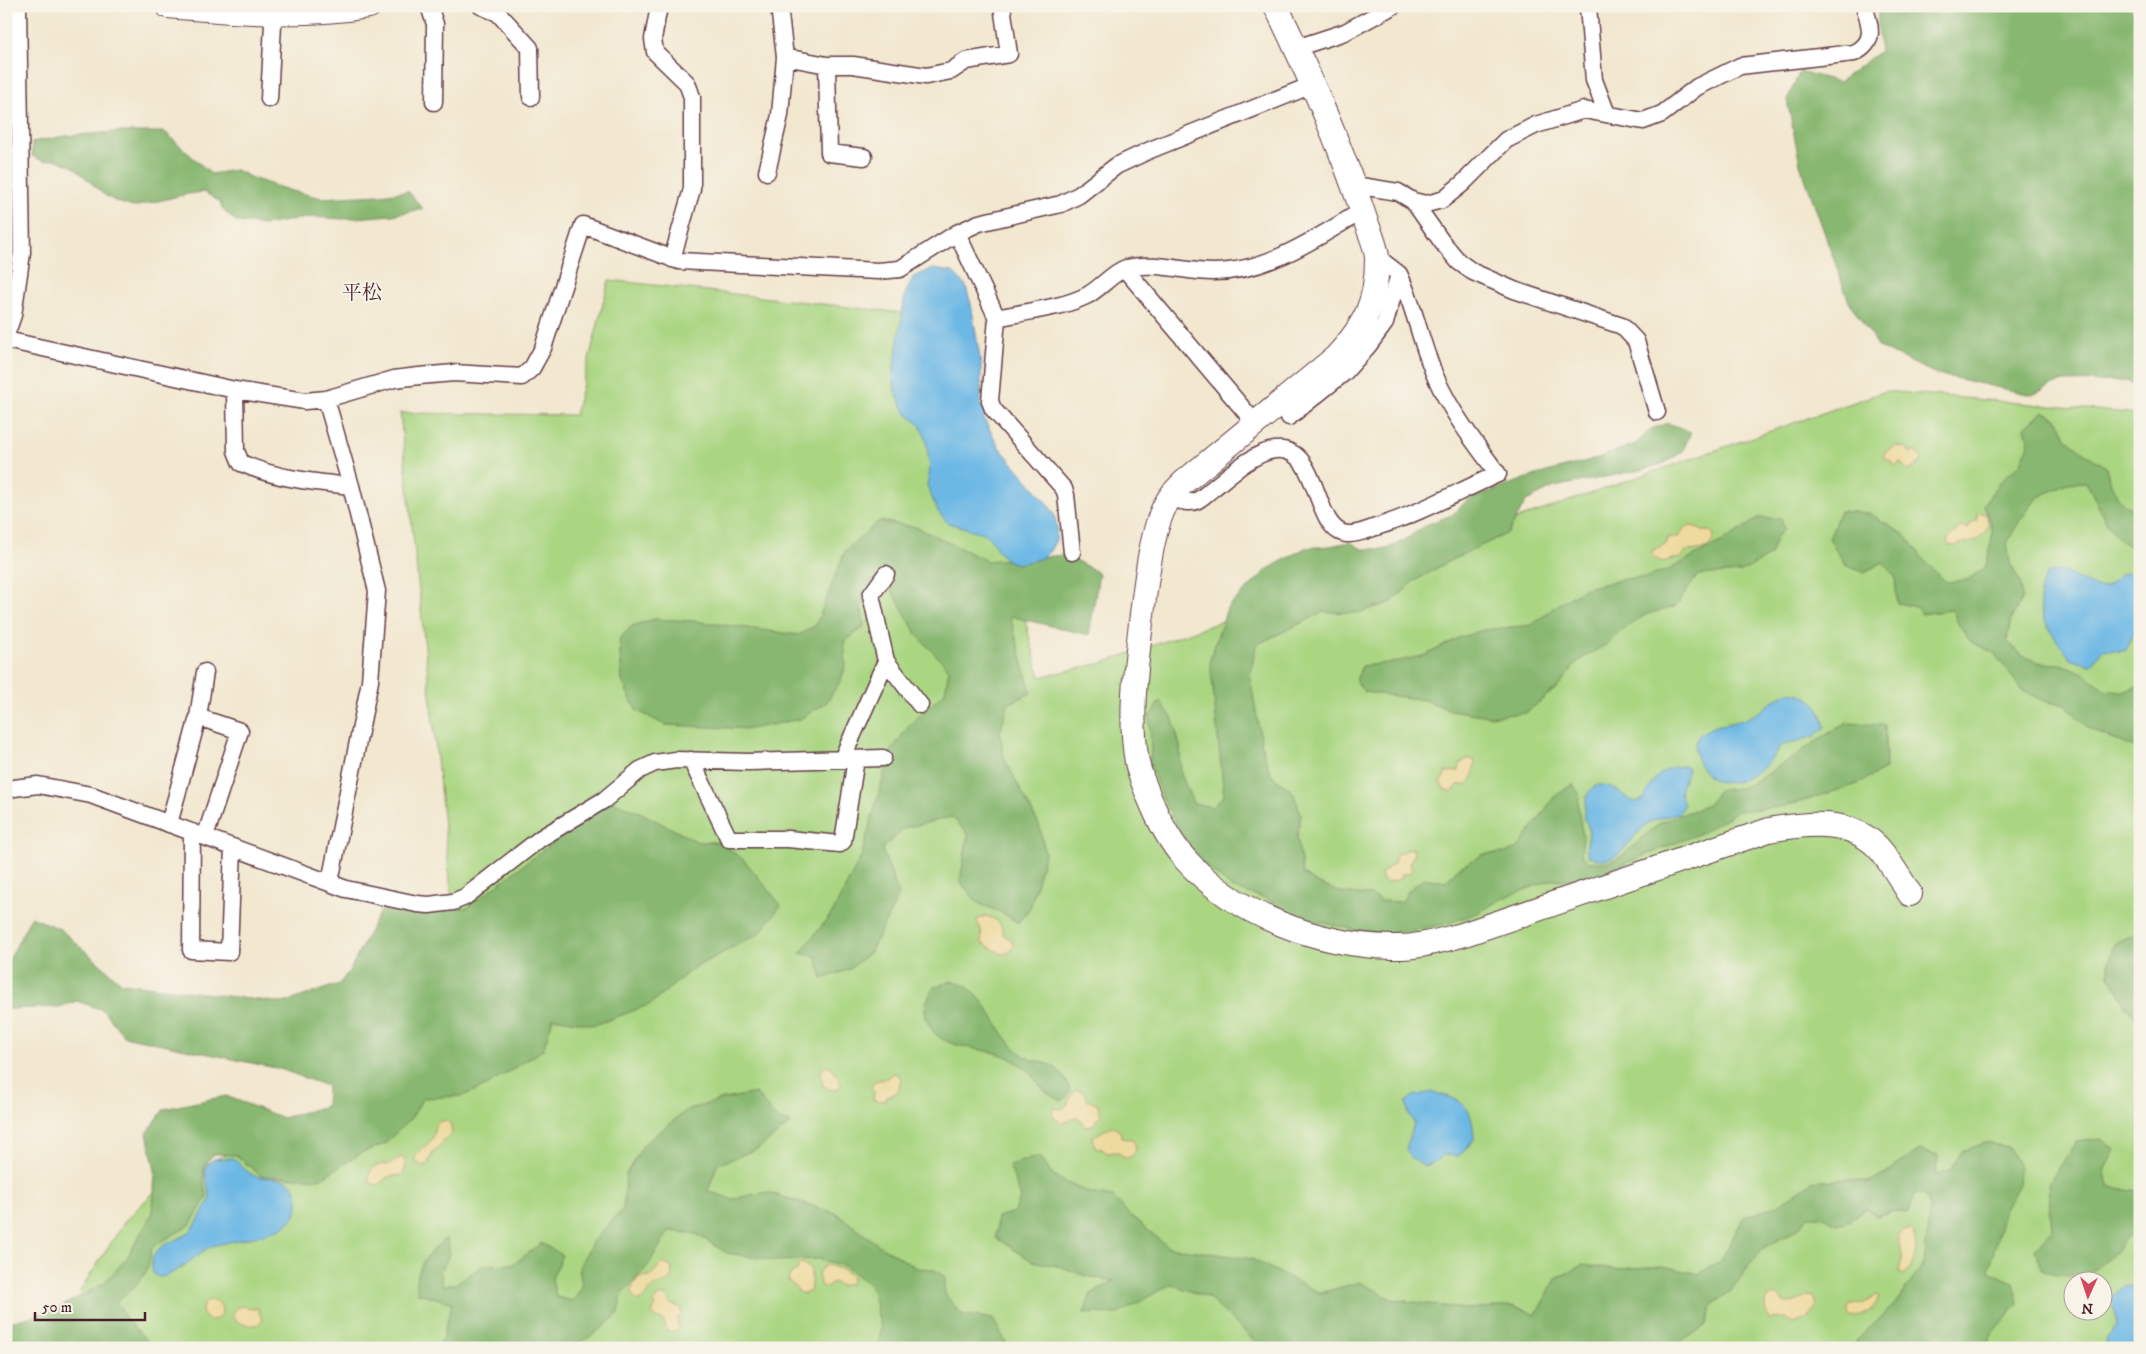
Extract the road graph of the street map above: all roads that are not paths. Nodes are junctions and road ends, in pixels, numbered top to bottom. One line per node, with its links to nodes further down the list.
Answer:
1 (18, 6): 33 (street)
2 (168, 6): 13 (street)
3 (370, 6): 13 (street)
4 (429, 6): 20 (street)
5 (481, 6): 18 (street)
6 (659, 6): 29 (street)
7 (779, 6): 15 (street)
8 (1002, 6): 16 (street)
9 (1276, 6): 14 (street)
10 (1393, 6): 14 (street)
11 (1588, 6): 21 (street)
12 (1864, 6): 21 (street)
13 (274, 10): 19 (street)
14 (1296, 48): 17 (street)
15 (785, 57): 16 (street); 23 (street)
16 (827, 65): 22 (street)
17 (1312, 85): 24 (street); 27 (street)
18 (531, 97)
19 (269, 99)
20 (434, 102)
21 (1607, 114): 25 (street)
22 (864, 157)
23 (766, 172)
24 (1354, 186): 25 (street); 26 (street)
25 (1412, 201): 37 (street)
26 (1362, 211): 28 (street); 30 (street)
27 (957, 234): 29 (street); 32 (street)
28 (1377, 257): 31 (street); 39 (street)
29 (672, 259): 36 (street)
30 (1125, 268): 32 (street); 39 (street)
31 (1399, 274): 38 (street); 41 (street)
32 (997, 318): 42 (street)
33 (6, 335)
34 (6, 340): 35 (street)
35 (235, 390): 36 (street); 40 (street)
36 (326, 399): 40 (street)
37 (1658, 412)
38 (1289, 418)
39 (1255, 423): 41 (street)
40 (351, 486): 55 (street)
41 (1170, 498): 56 (street)
42 (1072, 552)
43 (886, 574): 44 (street)
44 (886, 661): 46 (street); 49 (street)
45 (205, 672): 47 (street)
46 (920, 705)
47 (198, 717): 52 (street); 53 (street)
48 (883, 758): 49 (street)
49 (849, 759): 50 (street); 50 (street)
50 (690, 760): 55 (street)
51 (6, 789): 52 (street)
52 (169, 824): 53 (street)
53 (199, 834): 54 (street); 54 (street)
54 (233, 847): 55 (street)
55 (330, 882)
56 (1910, 894)

